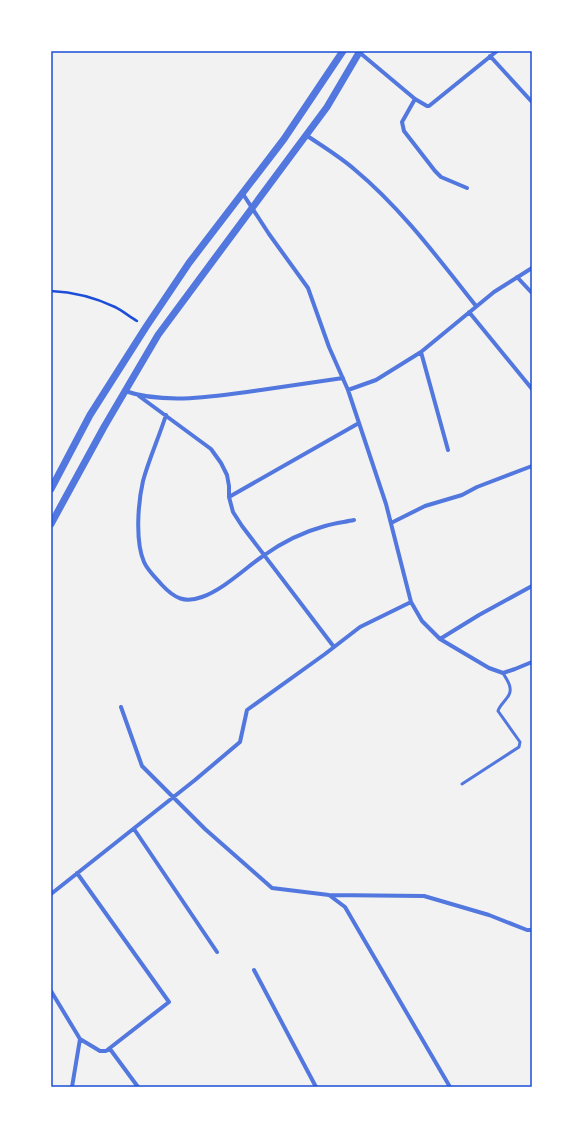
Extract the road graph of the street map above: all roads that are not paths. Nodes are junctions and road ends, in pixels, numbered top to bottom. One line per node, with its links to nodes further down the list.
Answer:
1 (343, 51): 9 (street)
2 (360, 51): 5 (street); 7 (street)
3 (497, 51): 4 (street)
4 (490, 56): 5 (street); 6 (street)
5 (415, 99): 8 (street)
6 (532, 102)
7 (306, 134): 10 (street); 14 (street)
8 (467, 188)
9 (243, 194): 10 (street); 26 (street)
10 (252, 209): 17 (street); 20 (street)
11 (532, 268): 12 (street)
12 (517, 277): 13 (street); 14 (street)
13 (532, 293)
14 (476, 306): 15 (street)
15 (469, 312): 16 (street); 18 (street)
16 (421, 352): 19 (street); 24 (street)
17 (343, 378): 19 (street); 21 (street)
18 (532, 389)
19 (348, 390): 23 (street)
20 (125, 391): 21 (street); 30 (street)
21 (139, 396): 22 (street)
22 (166, 415): 27 (street); 31 (street)
23 (359, 422): 27 (street); 29 (street)
24 (448, 450)
25 (532, 466): 29 (street)
26 (51, 489)
27 (229, 497): 31 (street)
28 (354, 520): 31 (street)
29 (391, 523): 33 (street)
30 (51, 524)
31 (264, 556): 35 (street)
32 (532, 586): 34 (street)
33 (411, 602): 34 (street); 35 (street)
34 (440, 639): 37 (street)
35 (334, 647): 40 (street)
36 (532, 662): 37 (street)
37 (503, 673): 39 (lane)
38 (121, 707): 40 (street)
39 (462, 784)
40 (173, 797): 41 (street); 44 (street)
41 (134, 828): 42 (street); 46 (street)
42 (77, 873): 43 (street); 50 (street)
43 (51, 894)
44 (329, 895): 45 (street); 54 (street)
45 (532, 930)
46 (217, 952)
47 (254, 970): 53 (street)
48 (51, 991): 49 (street)
49 (80, 1039): 50 (street); 51 (street)
50 (110, 1049): 52 (street)
51 (72, 1087)
52 (138, 1087)
53 (316, 1087)
54 (450, 1087)

